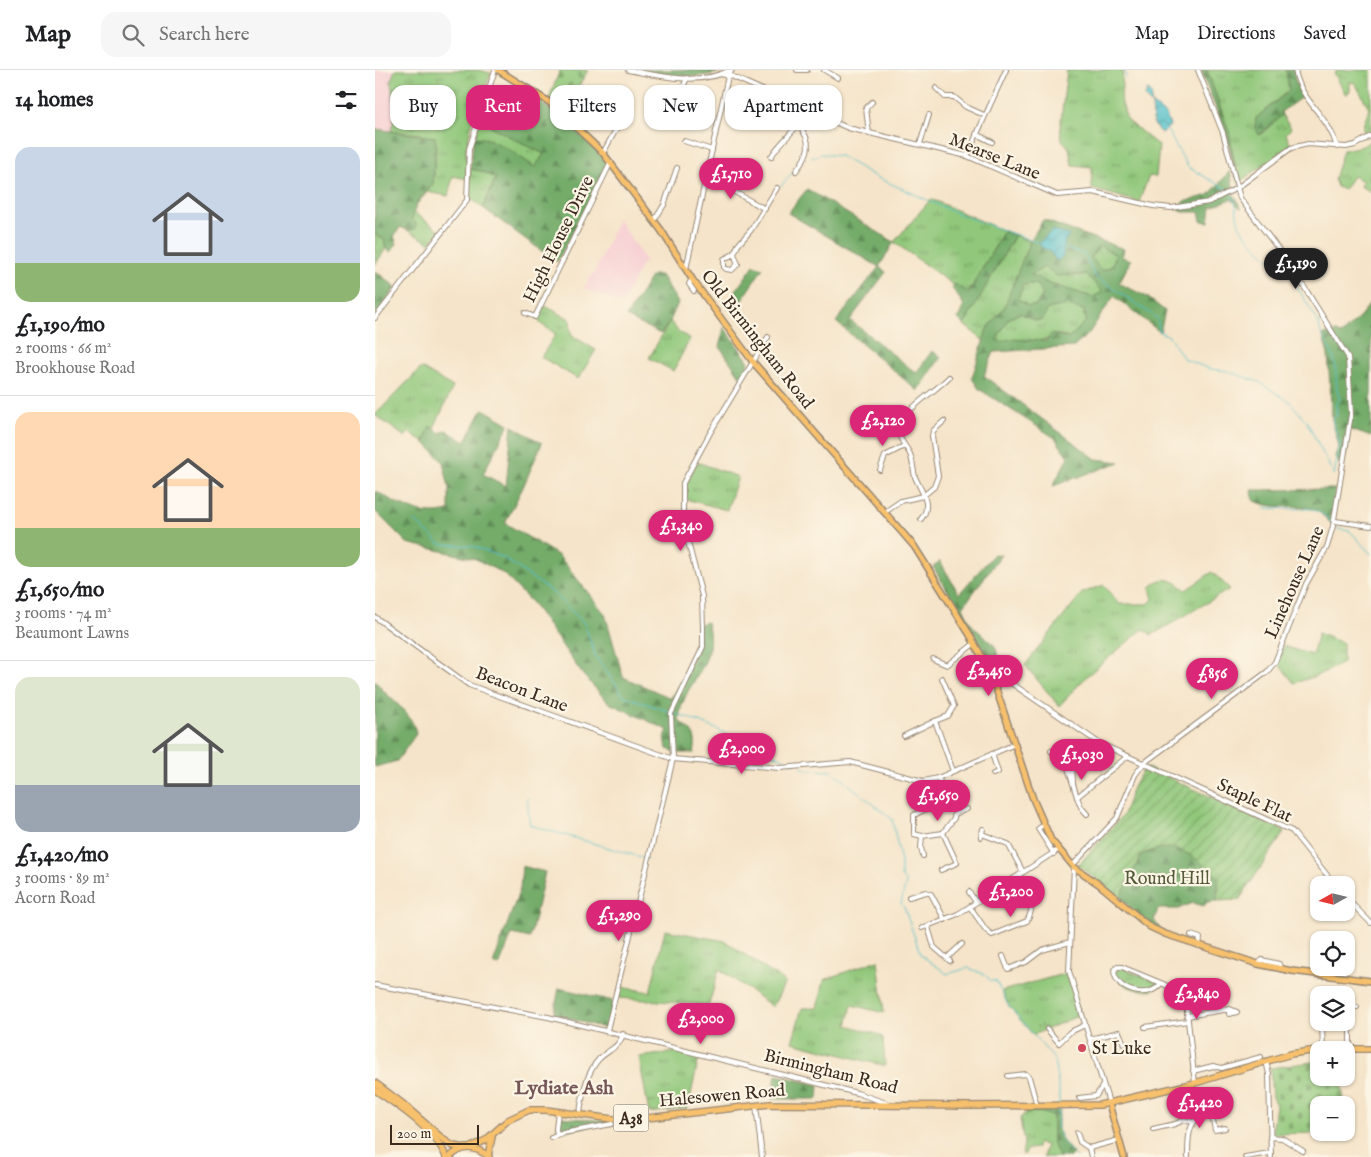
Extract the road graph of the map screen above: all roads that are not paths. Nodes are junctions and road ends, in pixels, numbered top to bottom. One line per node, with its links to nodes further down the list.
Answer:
1 (497, 70): 19 (main road, Old Birmingham Road); 53 (street)
2 (628, 70): 12 (street)
3 (731, 70): 10 (street); 11 (street)
4 (797, 70): 5 (street)
5 (807, 70)
6 (824, 70): 13 (street)
7 (1006, 70): 21 (street)
8 (1198, 70): 43 (street)
9 (1295, 70): 33 (street)
10 (721, 74): 11 (street, Mearse Lane); 12 (street)
11 (728, 76): 15 (street, Mearse Lane); 17 (street)
12 (687, 78): 14 (street)
13 (838, 78)
14 (684, 85)
15 (749, 85)
16 (936, 88): 21 (street)
17 (723, 96): 34 (street)
18 (872, 102): 27 (street)
19 (550, 104)
20 (929, 115): 32 (street)
21 (984, 115): 28 (street)
22 (842, 125): 27 (street, Mearse Lane)
23 (580, 130): 35 (main road, Old Birmingham Road)
24 (616, 130): 35 (street)
25 (793, 130): 36 (street)
26 (802, 130): 40 (street)
27 (869, 134): 32 (street, Mearse Lane)
28 (976, 134): 31 (street); 37 (street)
29 (1371, 136): 33 (street, Mearse Lane)
30 (684, 141): 34 (street)
31 (993, 142)
32 (920, 144): 37 (street, Mearse Lane)
33 (1337, 147): 43 (street, Mearse Lane)
34 (712, 150): 41 (street)
35 (603, 153): 38 (main road, Old Birmingham Road)
36 (771, 156)
37 (967, 156): 44 (street, Mearse Lane)
38 (611, 162): 47 (main road, Old Birmingham Road); 52 (street, High House Drive)
39 (677, 168): 47 (street)
40 (796, 172)
41 (706, 176): 46 (street); 49 (street)
42 (777, 188): 46 (street)
43 (1237, 188): 44 (street, Mearse Lane); 45 (street)
44 (1230, 192): 45 (street)
45 (1240, 198): 65 (street, Linehouse Lane)
46 (765, 209): 48 (street)
47 (654, 221): 49 (main road, Old Birmingham Road)
48 (734, 254): 48 (street)
49 (686, 269): 50 (main road, Old Birmingham Road)
50 (693, 279): 51 (street); 55 (main road, Old Birmingham Road)
51 (693, 291)
52 (525, 313)
53 (375, 318)
54 (768, 337): 55 (street)
55 (753, 362): 63 (main road, Old Birmingham Road); 78 (street)
56 (949, 377): 58 (street)
57 (944, 421): 62 (street)
58 (898, 435): 59 (street); 60 (street)
59 (904, 446): 60 (street); 62 (street)
60 (895, 449): 61 (street)
61 (880, 470)
62 (923, 496): 63 (street); 64 (street)
63 (885, 512): 68 (main road, Old Birmingham Road)
64 (921, 519)
65 (1335, 521): 66 (street); 79 (street, Linehouse Lane)
66 (1371, 526)
67 (375, 617): 78 (street, Beacon Lane)
68 (975, 643): 69 (street); 70 (main road, Old Birmingham Road)
69 (933, 659)
70 (991, 674): 74 (main road, Old Birmingham Road); 77 (street, Staple Flat)
71 (942, 678): 72 (street)
72 (935, 721): 73 (street); 80 (street)
73 (904, 736)
74 (1015, 744): 76 (street); 93 (main road, Old Birmingham Road)
75 (1051, 751): 83 (street)
76 (992, 754): 80 (street); 81 (street)
77 (1129, 756): 79 (street, Staple Flat); 83 (street)
78 (673, 759): 82 (street, Beacon Lane); 124 (street)
79 (1144, 763): 95 (street, Linehouse Lane); 99 (street, Staple Flat)
80 (953, 771): 82 (street)
81 (993, 774)
82 (938, 778): 86 (street)
83 (1077, 797): 87 (street)
84 (967, 809): 86 (street)
85 (924, 810): 91 (street)
86 (955, 814): 89 (street)
87 (1087, 814)
88 (909, 833): 91 (street)
89 (943, 833): 92 (street); 96 (street)
90 (982, 833): 97 (street)
91 (914, 834): 92 (street)
92 (922, 836): 94 (street)
93 (1056, 852): 95 (main road, Old Birmingham Road); 97 (street)
94 (923, 856)
95 (1073, 866): 110 (street); 112 (main road, Old Birmingham Road)
96 (944, 870)
97 (1023, 872): 98 (street)
98 (1019, 876): 102 (street); 103 (street)
99 (1328, 876)
100 (969, 892): 102 (street)
101 (909, 897): 105 (street)
102 (976, 902): 103 (street)
103 (970, 907): 105 (street)
104 (1355, 907): 106 (street)
105 (945, 920): 107 (street)
106 (1371, 923)
107 (928, 927): 108 (street); 111 (street)
108 (922, 928)
109 (1191, 935): 112 (street)
110 (1070, 942): 113 (street); 121 (street)
111 (962, 944)
112 (1199, 946): 114 (main road, Old Birmingham Road)
113 (1003, 956)
114 (1371, 980)
115 (1161, 983): 115 (street); 119 (street)
116 (375, 985): 124 (street, Birmingham Road)
117 (1357, 1007): 127 (street)
118 (1229, 1011): 119 (street)
119 (1187, 1016): 120 (street)
120 (1188, 1021): 122 (street); 136 (street)
121 (1085, 1025): 126 (street); 128 (street)
122 (1145, 1026)
123 (1047, 1029): 128 (street)
124 (607, 1030): 125 (street, Birmingham Road)
125 (623, 1034): 143 (street, Birmingham Road); 150 (street)
126 (1090, 1039): 129 (street); 140 (street)
127 (1350, 1041)
128 (1059, 1043): 130 (street)
129 (1124, 1044)
130 (1057, 1048)
131 (1355, 1049): 132 (highway, Birmingham Road / A38)
132 (1371, 1049)
133 (1310, 1052): 135 (highway, Birmingham Road / A38)
134 (1261, 1057): 136 (street)
135 (1267, 1062): 139 (highway, Birmingham Road / A38); 161 (street)
136 (1193, 1071): 139 (street)
137 (1007, 1076): 146 (street)
138 (375, 1083): 164 (highway)
139 (1195, 1083): 144 (highway, Birmingham Road / A38)
140 (1103, 1085): 142 (street); 144 (street)
141 (375, 1090): 170 (highway)
142 (1079, 1098)
143 (889, 1104): 145 (highway, Halesowen Road / A38); 146 (highway, Birmingham Road / A38)
144 (1109, 1104): 146 (highway, Birmingham Road / A38); 162 (main road)
145 (755, 1106): 150 (highway, Halesowen Road / A38); 172 (street)
146 (1037, 1106)
147 (1221, 1107): 149 (street)
148 (558, 1111): 150 (highway, Halesowen Road / A38); 158 (highway, Halesowen Road / A38); 159 (street)
149 (1211, 1111): 152 (street); 156 (street)
150 (580, 1114)
151 (1160, 1121): 154 (street)
152 (1193, 1122): 154 (street); 175 (street)
153 (612, 1124): 159 (street)
154 (1161, 1127): 155 (street)
155 (1153, 1128)
156 (1225, 1128)
157 (1077, 1133): 166 (street)
158 (492, 1135): 164 (highway, Halesowen Road / A38); 169 (highway)
159 (557, 1135): 160 (street)
160 (551, 1138)
161 (1270, 1138): 165 (street); 168 (street)
162 (1119, 1140): 166 (street); 174 (main road)
163 (1305, 1145): 165 (street)
164 (468, 1147): 169 (highway); 171 (highway, Halesowen Road)
165 (1299, 1147): 167 (street)
166 (1089, 1148): 173 (street)
167 (1303, 1151)
168 (1271, 1155): 176 (street)
169 (489, 1156)
170 (445, 1157)
171 (450, 1157)
172 (761, 1157)
173 (1091, 1157)
174 (1124, 1157)
175 (1188, 1157)
176 (1245, 1157)

